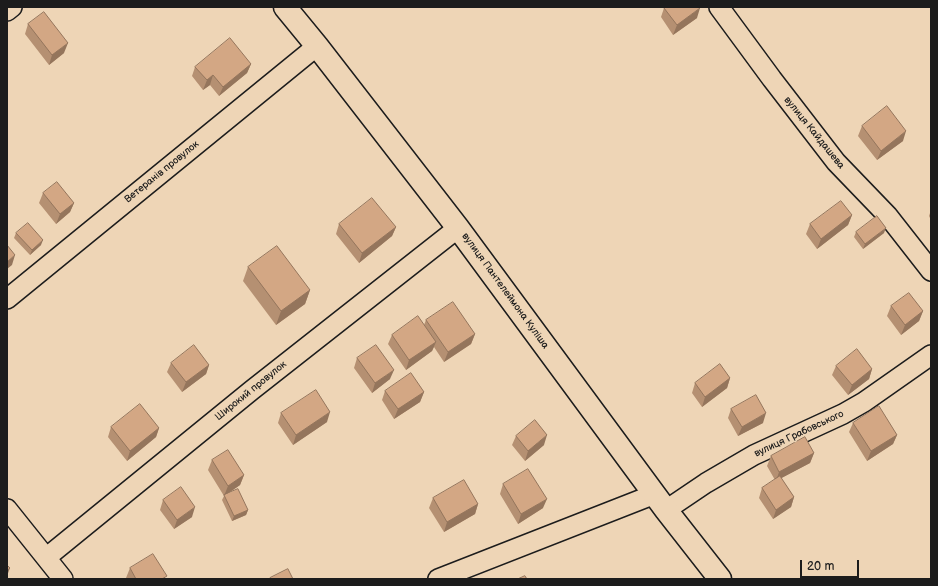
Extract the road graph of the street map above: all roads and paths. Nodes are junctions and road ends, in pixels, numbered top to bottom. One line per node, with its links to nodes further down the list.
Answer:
1 (12, 7): 4 (street)
2 (285, 7): 5 (street, вулиця Пантелеймона Куліша)
3 (719, 7): 7 (street, вулиця Кайдашева)
4 (7, 11)
5 (317, 46): 6 (street, вулиця Пантелеймона Куліша); 8 (street, Ветеранів провулок)
6 (458, 228): 10 (street, вулиця Пантелеймона Куліша); 12 (street, Широкий провулок)
7 (931, 271)
8 (7, 299)
9 (931, 355): 10 (street, вулиця Грабовського)
10 (660, 502): 14 (street, вулиця Грабовського); 15 (street, вулиця Пантелеймона Куліша)
11 (7, 509): 12 (street)
12 (47, 557): 13 (street)
13 (63, 579)
14 (438, 579)
15 (720, 579)

